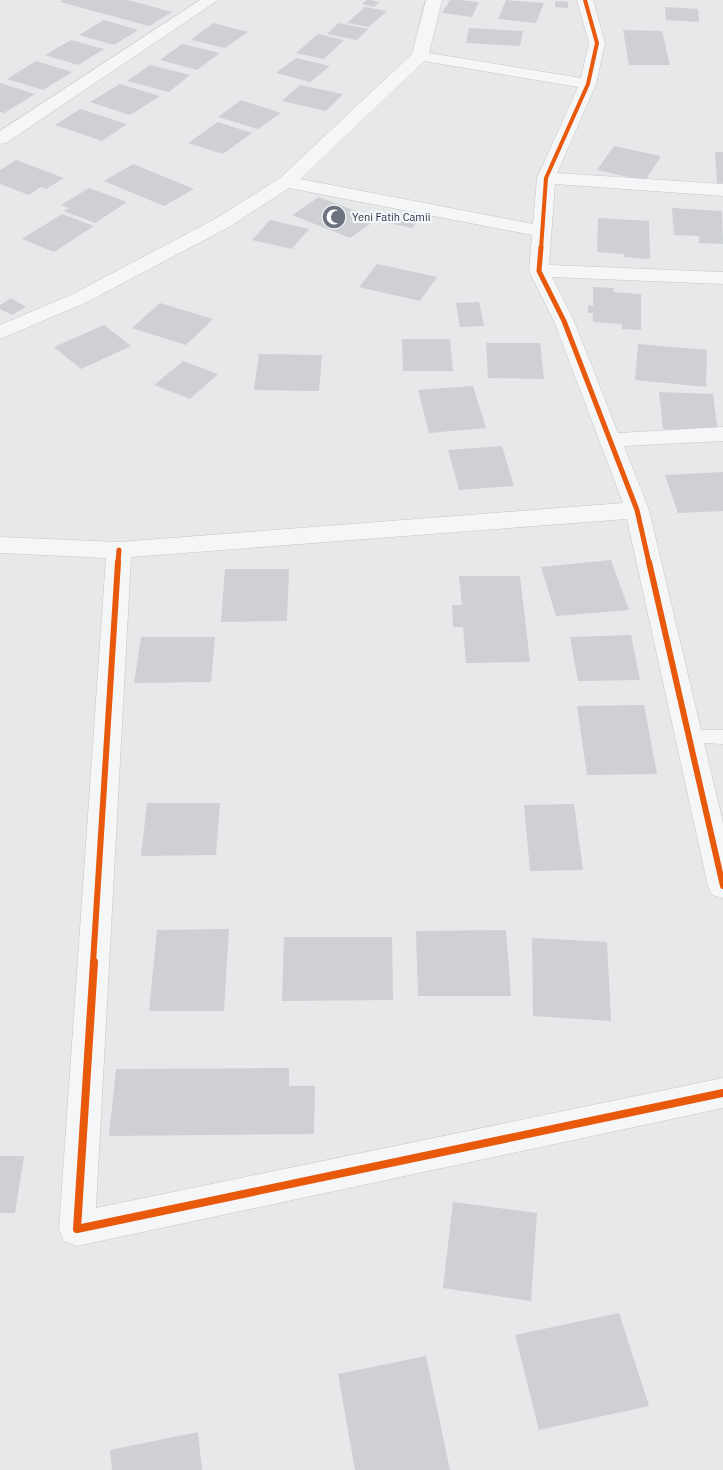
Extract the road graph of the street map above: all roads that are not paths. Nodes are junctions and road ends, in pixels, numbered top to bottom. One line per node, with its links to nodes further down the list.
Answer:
1 (210, 0): 6 (street)
2 (434, 0): 4 (street)
3 (585, 0): 5 (street)
4 (420, 56): 5 (street); 8 (street)
5 (588, 84): 7 (street)
6 (0, 139)
7 (546, 178): 9 (street); 10 (street)
8 (286, 182): 10 (street); 13 (street)
9 (723, 190)
10 (540, 231): 11 (street)
11 (539, 272): 12 (street); 15 (street)
12 (723, 278)
13 (0, 333)
14 (723, 434): 15 (street)
15 (610, 440): 16 (street)
16 (637, 510): 18 (street); 19 (street)
17 (0, 545): 18 (street)
18 (119, 550): 22 (street)
19 (690, 737): 20 (lane); 21 (street)
20 (723, 737)
21 (723, 886)
22 (723, 1093)

